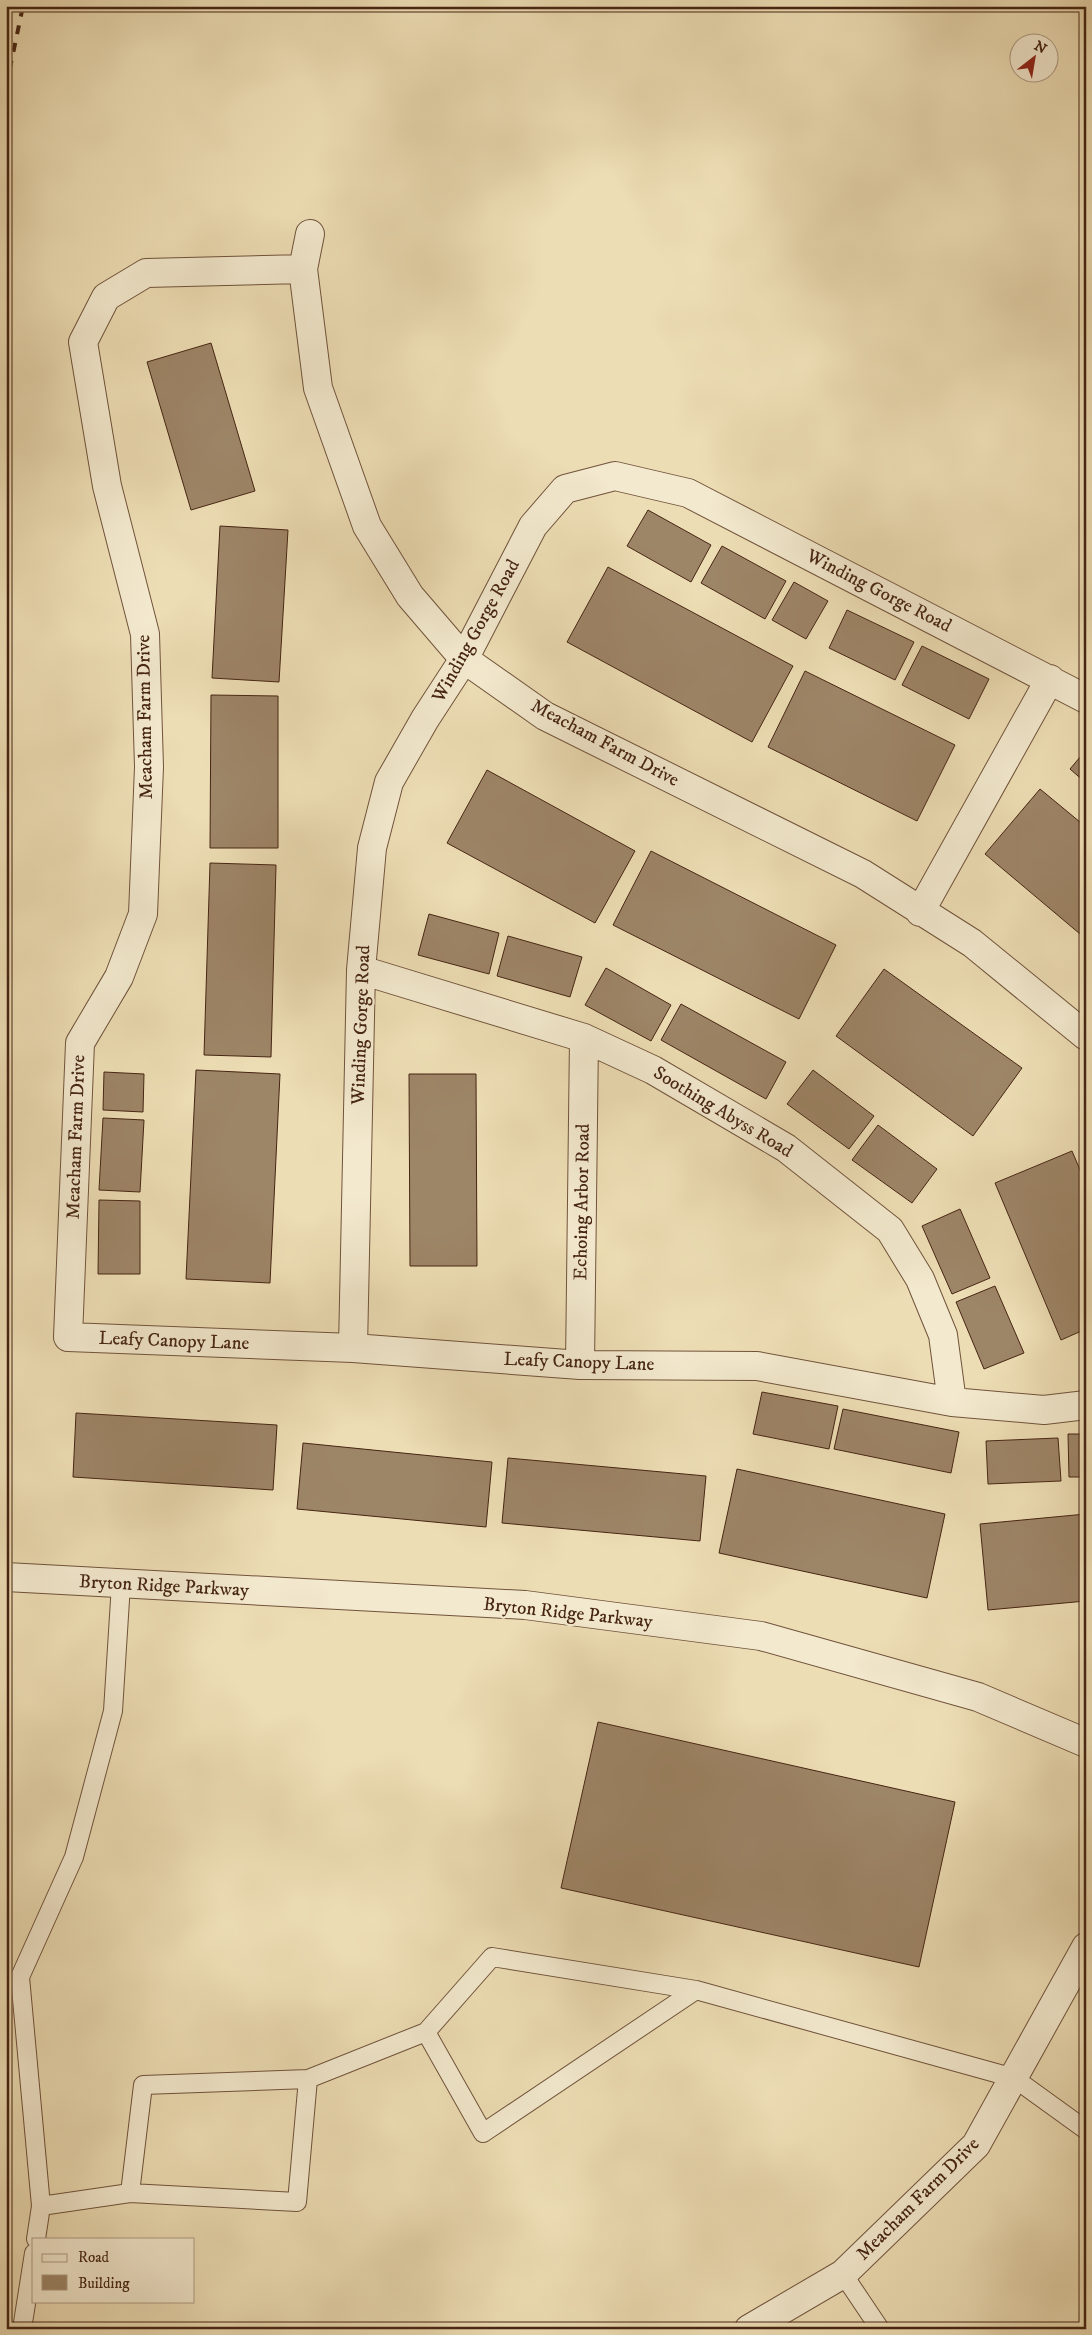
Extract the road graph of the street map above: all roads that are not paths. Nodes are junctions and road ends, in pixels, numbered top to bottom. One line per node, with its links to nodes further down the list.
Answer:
1 (310, 234): 2 (street, Meacham Farm Drive)
2 (302, 269): 3 (street, Meacham Farm Drive); 10 (street, Meacham Farm Drive)
3 (464, 659): 4 (street, Winding Gorge Road); 6 (street, Meacham Farm Drive); 7 (street, Winding Gorge Road)
4 (1050, 679): 5 (street, Winding Gorge Road); 6 (street)
5 (1086, 699)
6 (920, 912): 8 (street, Meacham Farm Drive)
7 (361, 970): 9 (street, Soothing Abyss Road); 11 (street, Winding Gorge Road)
8 (1086, 1036)
9 (584, 1038): 12 (street, Echoing Arbor Road); 13 (street, Soothing Abyss Road)
10 (68, 1337): 11 (street, Leafy Canopy Lane)
11 (353, 1348): 12 (street, Leafy Canopy Lane)
12 (580, 1365): 13 (street, Leafy Canopy Lane)
13 (952, 1402): 14 (street, Leafy Canopy Lane)
14 (1086, 1405)
15 (6, 1577): 16 (street, Bryton Ridge Parkway)
16 (121, 1584): 17 (street, Bryton Ridge Parkway); 25 (lane)
17 (1086, 1743)
18 (1086, 1947): 21 (street, Meacham Farm Drive)
19 (696, 1990): 20 (lane); 20 (lane); 21 (lane)
20 (426, 2032): 22 (lane)
21 (1014, 2078): 23 (lane); 28 (street, Meacham Farm Drive)
22 (308, 2079): 24 (lane); 24 (lane)
23 (1086, 2130)
24 (130, 2193): 25 (lane)
25 (41, 2206): 26 (lane)
26 (36, 2238)
27 (32, 2266): 29 (lane)
28 (843, 2274): 30 (street, Meacham Farm Drive); 31 (lane)
29 (22, 2329)
30 (749, 2329)
31 (880, 2329)

